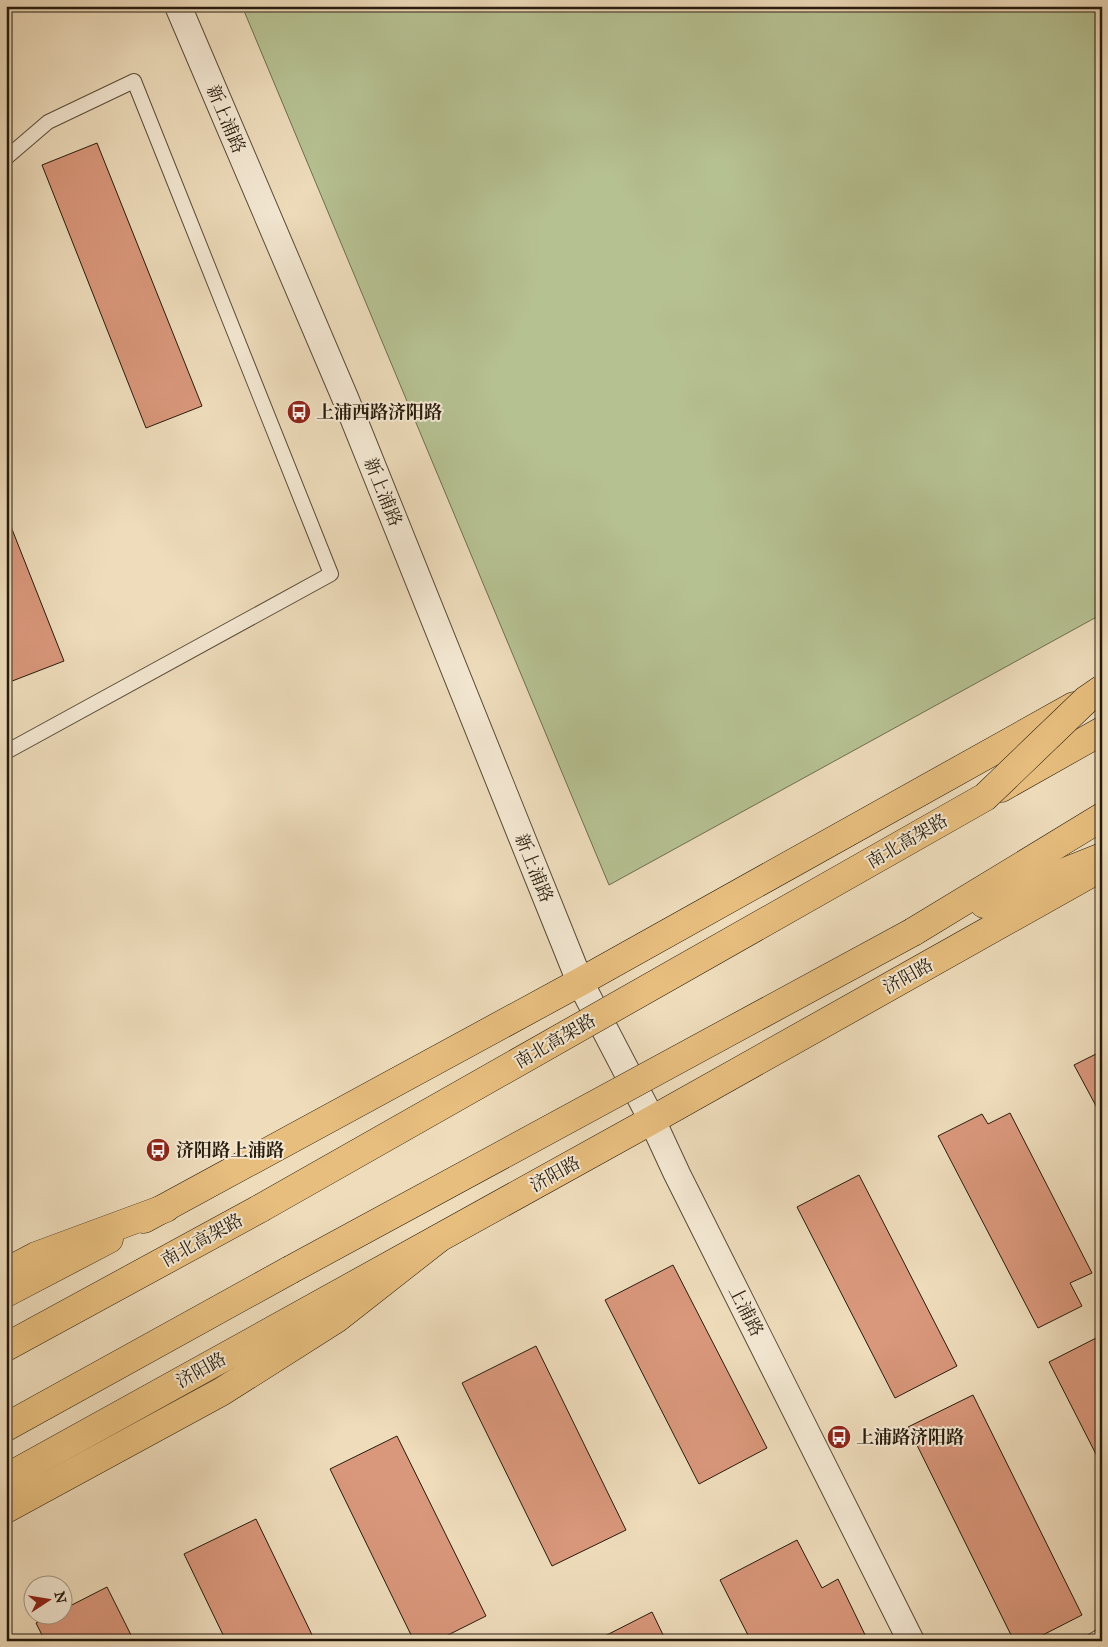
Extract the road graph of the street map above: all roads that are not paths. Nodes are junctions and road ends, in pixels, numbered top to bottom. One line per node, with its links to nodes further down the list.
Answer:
1 (178, 6): 11 (street, 新上浦路)
2 (6, 158): 5 (lane)
3 (1102, 690): 6 (main road, bridge); 11 (main road)
4 (1102, 731): 6 (main road, 南北高架路, bridge)
5 (6, 752)
6 (985, 797): 17 (main road, 南北高架路, bridge)
7 (1102, 817): 10 (main road)
8 (1102, 857): 10 (main road)
9 (1102, 867): 12 (main road, 济阳路)
10 (913, 932): 18 (main road, bridge)
11 (580, 982): 12 (street, 上浦路); 13 (main road)
12 (652, 1120): 14 (main road, 济阳路); 22 (street, 上浦路)
13 (166, 1208): 15 (main road); 16 (main road)
14 (438, 1239): 19 (main road, 济阳路); 20 (main road)
15 (6, 1272)
16 (6, 1293)
17 (6, 1347)
18 (6, 1427)
19 (6, 1478)
20 (6, 1509)
21 (1102, 1635): 23 (lane)
22 (911, 1641)
23 (1092, 1641)

